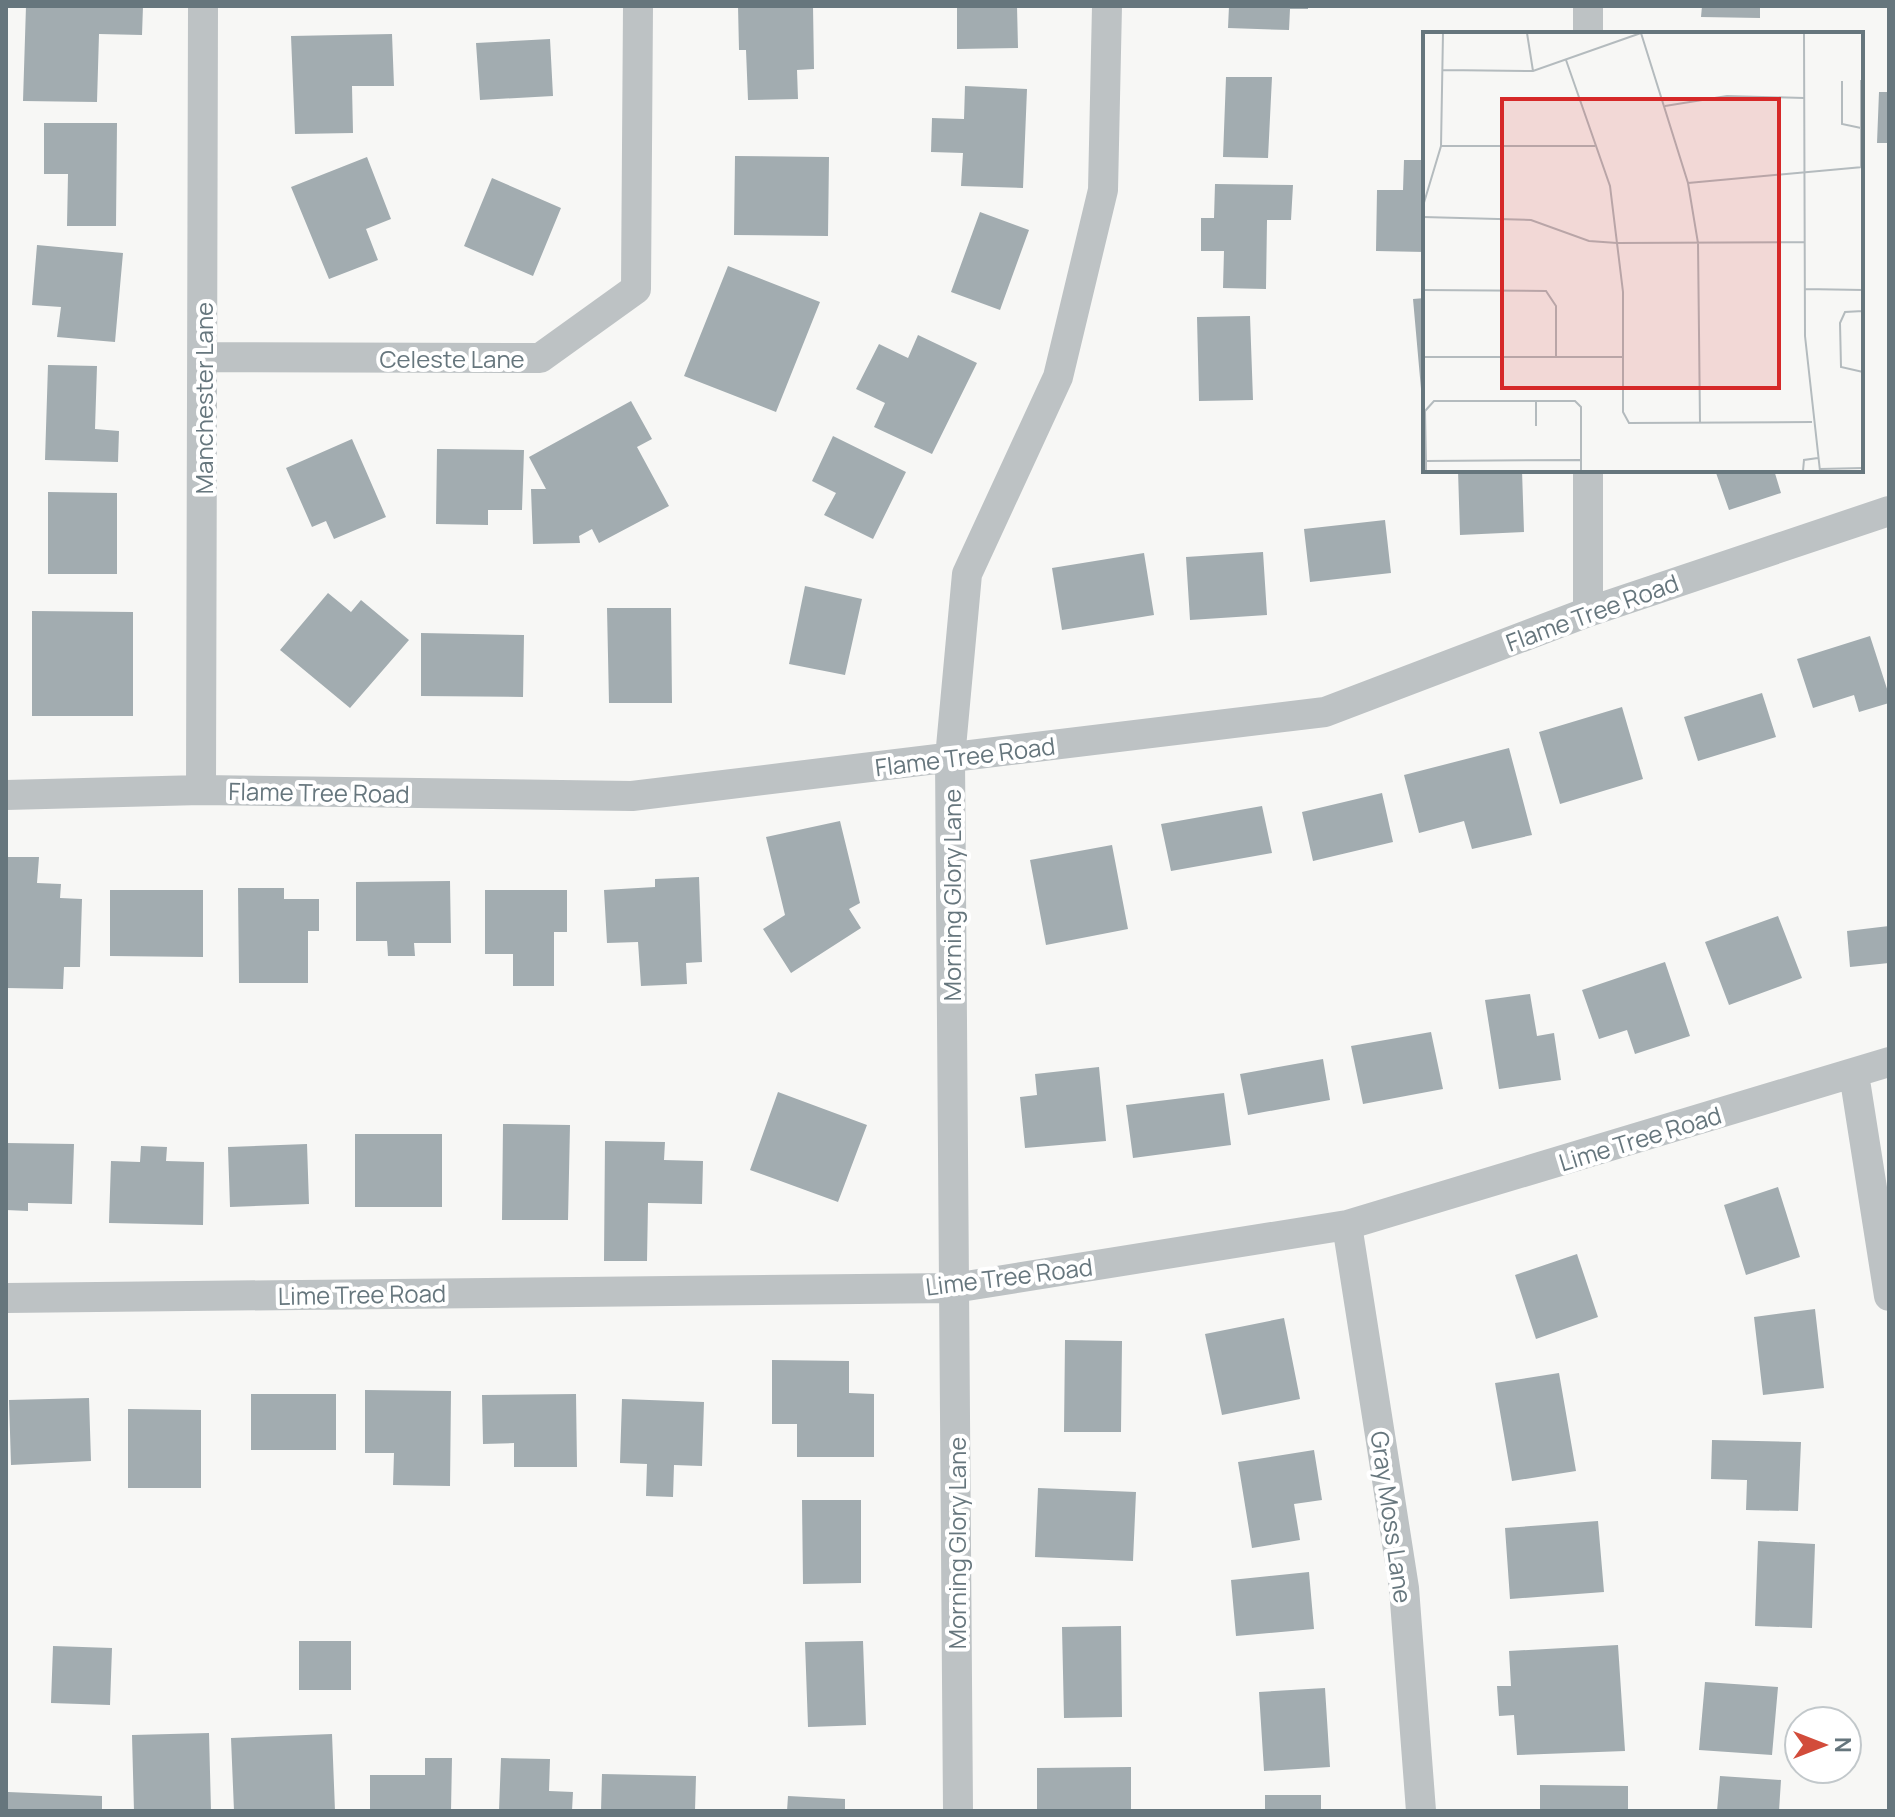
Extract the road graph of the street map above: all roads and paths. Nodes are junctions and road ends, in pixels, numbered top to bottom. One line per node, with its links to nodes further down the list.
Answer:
1 (203, 6): 6 (street, Manchester Lane)
2 (638, 6): 6 (street, Celeste Lane)
3 (1107, 6): 10 (street, Morning Glory Lane)
4 (1588, 6): 5 (street)
5 (1588, 32)
6 (203, 357): 11 (street, Manchester Lane)
7 (1588, 472): 9 (street)
8 (1889, 511): 9 (street, Flame Tree Road)
9 (1588, 612): 10 (street, Flame Tree Road)
10 (950, 758): 11 (street, Flame Tree Road); 16 (street, Morning Glory Lane)
11 (201, 790): 12 (street, Flame Tree Road)
12 (6, 795)
13 (1889, 1062): 14 (street, Lime Tree Road)
14 (1854, 1074): 15 (street, Lime Tree Road); 17 (street)
15 (1347, 1225): 16 (street, Lime Tree Road); 20 (street, Gray Moss Lane)
16 (954, 1288): 18 (street, Lime Tree Road); 19 (street, Morning Glory Lane)
17 (1889, 1296)
18 (6, 1298)
19 (958, 1811)
20 (1421, 1811)

